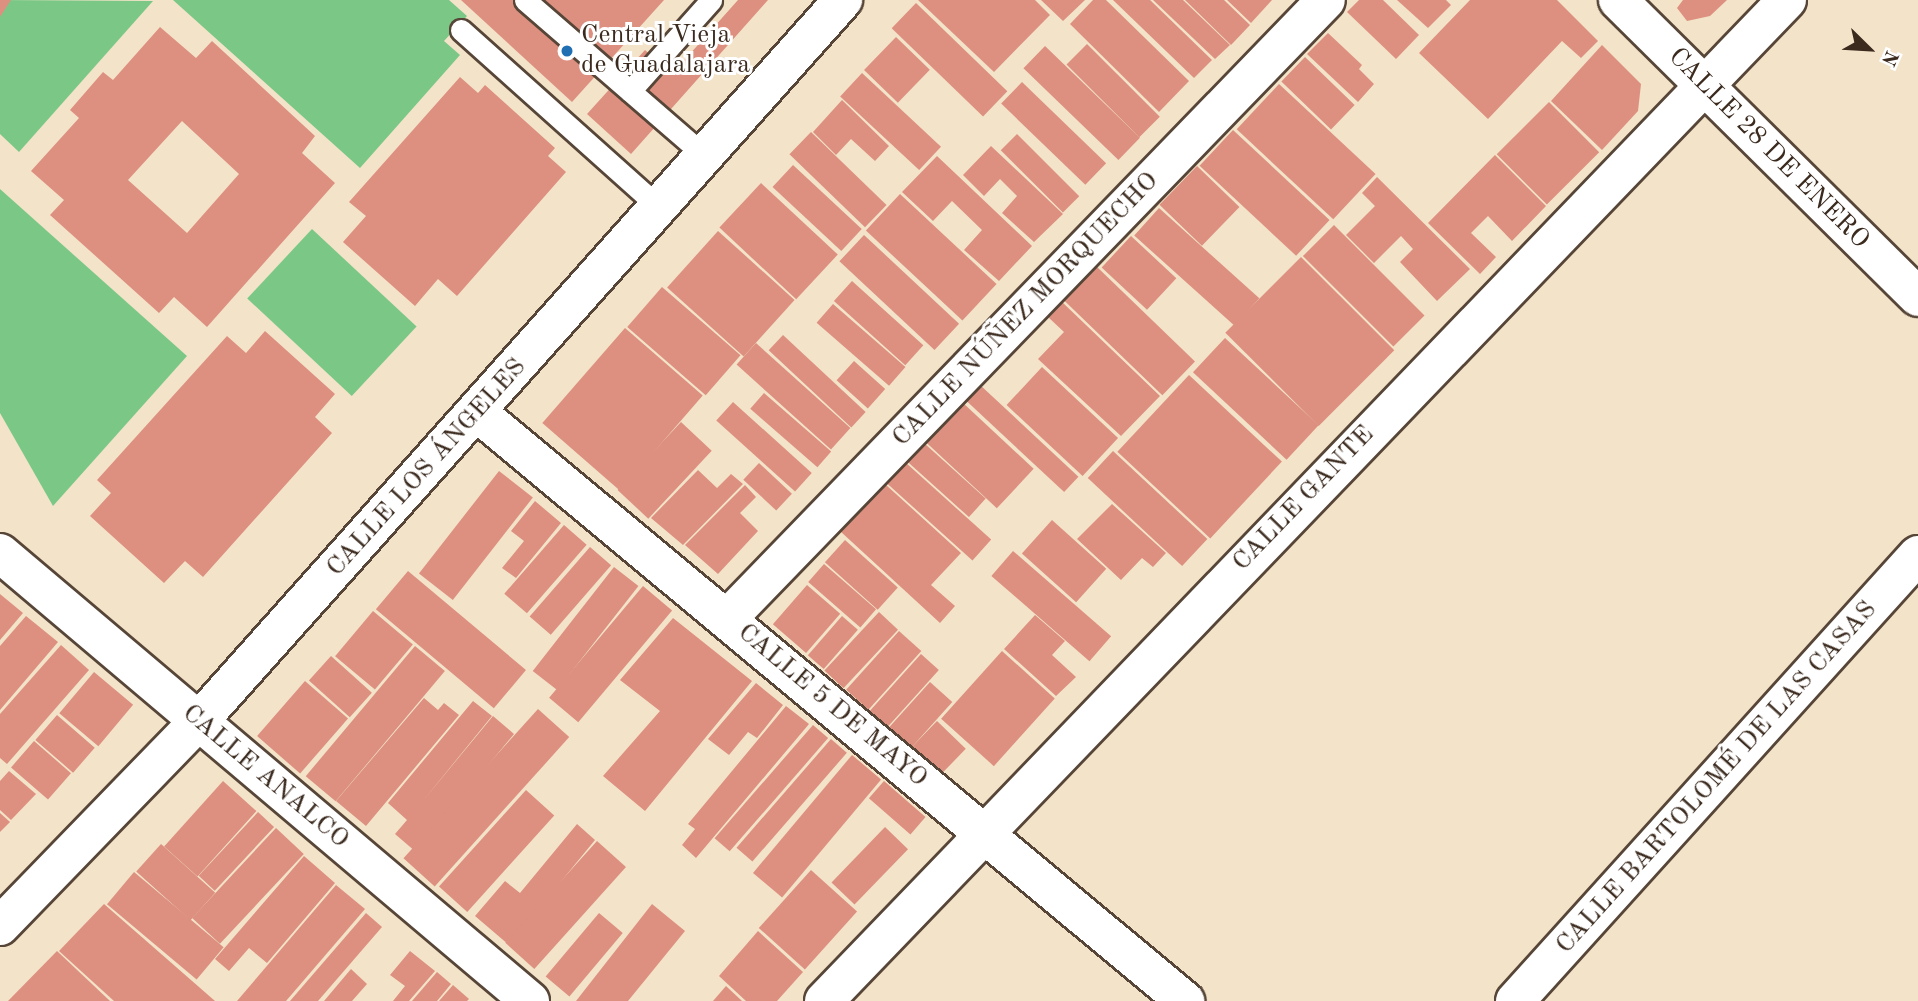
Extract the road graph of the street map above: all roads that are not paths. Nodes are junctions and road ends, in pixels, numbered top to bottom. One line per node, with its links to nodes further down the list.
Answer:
1 (525, 0): 9 (lane)
2 (711, 0): 9 (lane)
3 (843, 0): 10 (street, CALLE LOS ÁNGELES)
4 (1326, 0): 16 (street, CALLE NÚÑEZ MORQUECHO)
5 (1618, 0): 8 (street, CALLE 28 DE ENERO)
6 (1787, 0): 8 (street, CALLE GANTE)
7 (461, 30): 11 (lane)
8 (1703, 84): 12 (street, CALLE 28 DE ENERO); 18 (street, CALLE GANTE)
9 (630, 91): 10 (lane)
10 (703, 155): 11 (street, CALLE LOS ÁNGELES)
11 (657, 205): 13 (street, CALLE LOS ÁNGELES)
12 (1918, 297)
13 (478, 413): 16 (street, CALLE 5 DE MAYO); 17 (street, CALLE LOS ÁNGELES)
14 (0, 553): 17 (street, CALLE ANALCO)
15 (1918, 555): 23 (street, CALLE BARTOLOMÉ DE LAS CASAS)
16 (727, 619): 18 (street, CALLE 5 DE MAYO)
17 (199, 720): 19 (street, CALLE LOS ÁNGELES); 20 (street, CALLE ANALCO)
18 (983, 832): 21 (street, CALLE GANTE); 22 (street, CALLE 5 DE MAYO)
19 (0, 926)
20 (530, 1001)
21 (824, 1001)
22 (1185, 1001)
23 (1515, 1001)

